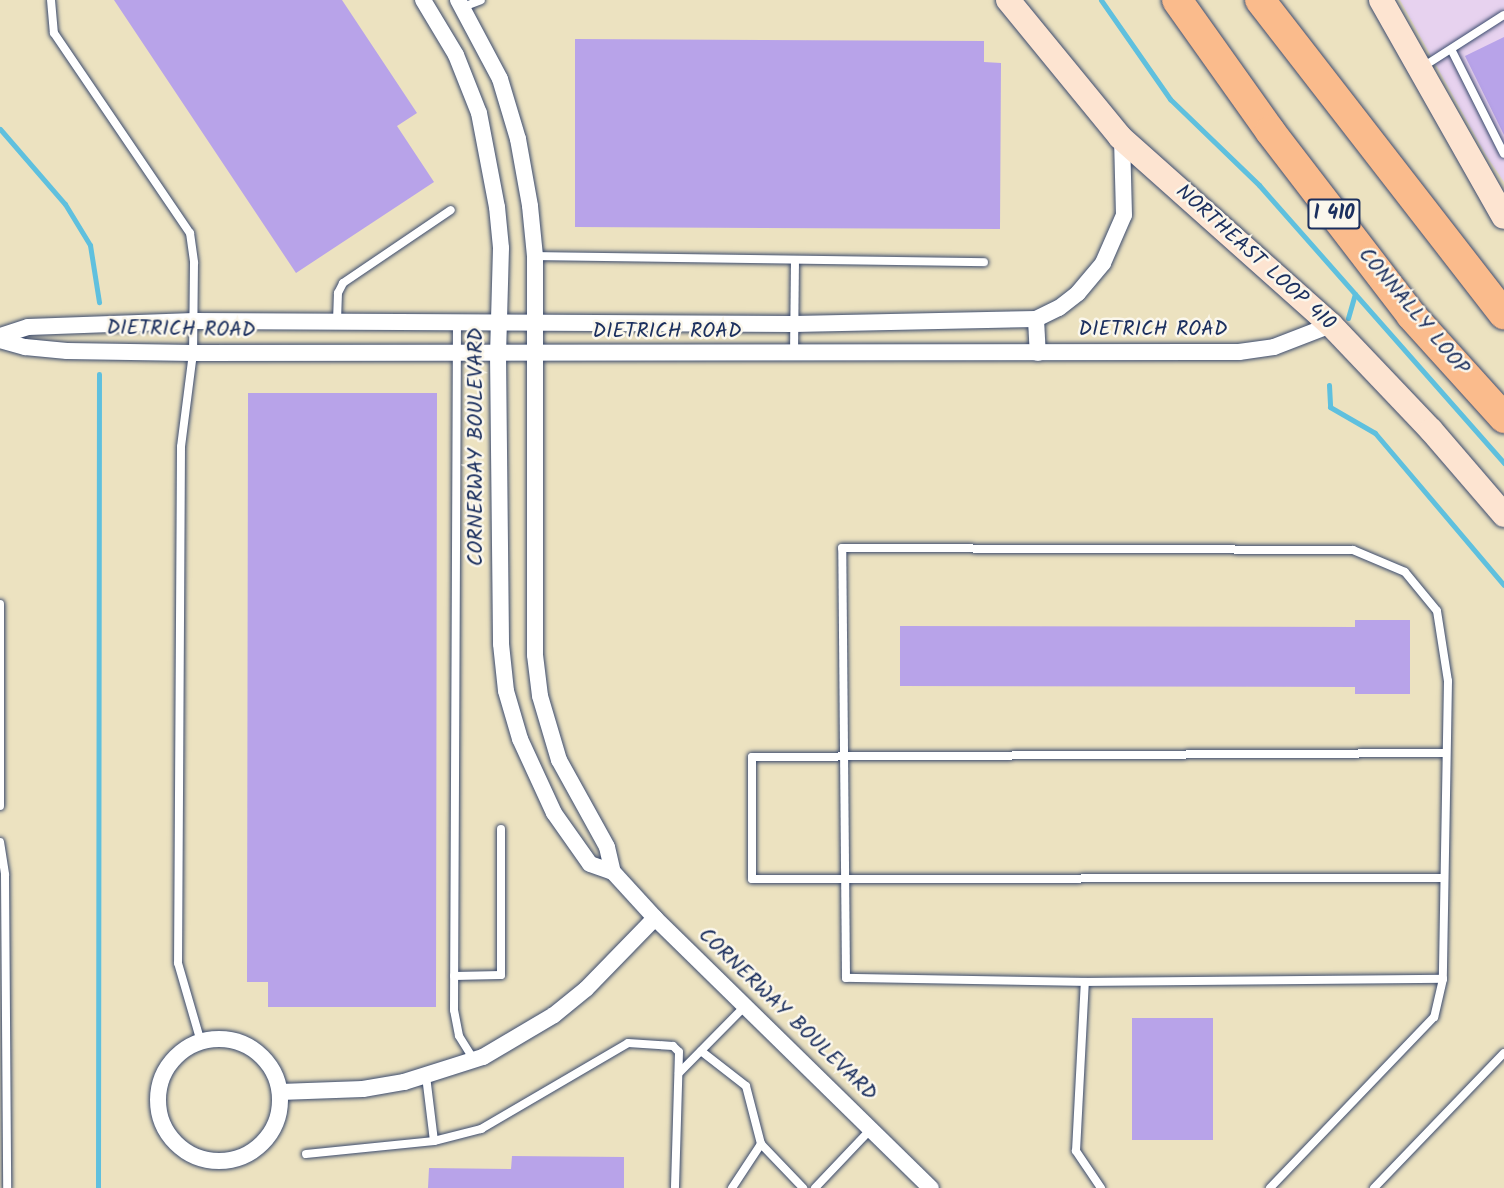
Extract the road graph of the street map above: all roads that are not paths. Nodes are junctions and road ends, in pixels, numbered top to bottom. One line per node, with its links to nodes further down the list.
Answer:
1 (51, 0): 23 (lane)
2 (423, 0): 26 (street, CORNERWAY BOULEVARD)
3 (481, 0): 9 (lane)
4 (1008, 0): 14 (main road, NORTHEAST LOOP 410)
5 (1177, 0): 37 (highway, CONNALLY LOOP / I 410)
6 (1260, 0): 11 (highway)
7 (1269, 0): 11 (highway)
8 (1381, 0): 13 (main road)
9 (460, 4): 18 (street, CORNERWAY BOULEVARD)
10 (1504, 15): 12 (lane)
11 (1295, 47): 21 (highway)
12 (1452, 51): 13 (lane); 15 (lane)
13 (1418, 70): 17 (main road)
14 (1122, 139): 22 (street, DIETRICH ROAD); 29 (main road, NORTHEAST LOOP 410)
15 (1504, 154)
16 (451, 210): 24 (lane)
17 (1504, 217)
18 (534, 256): 19 (lane); 27 (street, CORNERWAY BOULEVARD)
19 (795, 262): 20 (lane); 28 (lane)
20 (984, 262)
21 (1504, 315)
22 (1036, 319): 28 (street, DIETRICH ROAD); 32 (street)
23 (194, 321): 24 (street, DIETRICH ROAD); 30 (street, DIETRICH ROAD); 31 (lane)
24 (337, 321): 25 (street, DIETRICH ROAD)
25 (456, 321): 26 (street, DIETRICH ROAD); 33 (lane)
26 (499, 321): 27 (street, DIETRICH ROAD); 34 (street, CORNERWAY BOULEVARD)
27 (532, 322): 28 (street, DIETRICH ROAD); 35 (street, CORNERWAY BOULEVARD)
28 (794, 324): 36 (lane)
29 (1331, 325): 32 (street, DIETRICH ROAD); 38 (main road, NORTHEAST LOOP 410)
30 (0, 338): 31 (street, DIETRICH ROAD)
31 (193, 353): 33 (street, DIETRICH ROAD); 54 (lane)
32 (1038, 353): 36 (street, DIETRICH ROAD)
33 (456, 354): 34 (street, DIETRICH ROAD); 50 (lane)
34 (498, 354): 35 (street, DIETRICH ROAD); 45 (street, CORNERWAY BOULEVARD)
35 (533, 355): 36 (street, DIETRICH ROAD); 45 (street, CORNERWAY BOULEVARD)
36 (794, 355)
37 (1504, 418)
38 (1504, 515)
39 (0, 604): 42 (lane)
40 (1446, 753): 41 (lane); 41 (lane); 46 (lane)
41 (844, 758): 47 (lane); 47 (lane)
42 (0, 806)
43 (501, 829): 50 (lane)
44 (0, 842): 49 (lane)
45 (613, 872): 48 (street, CORNERWAY BOULEVARD)
46 (1444, 878): 47 (lane); 51 (lane)
47 (845, 879): 52 (lane)
48 (655, 918): 53 (street, CORNERWAY BOULEVARD); 57 (street)
49 (3, 963): 65 (lane)
50 (454, 976): 57 (lane)
51 (1443, 979): 52 (lane); 72 (lane)
52 (1085, 982): 71 (lane)
53 (745, 1006): 55 (lane); 61 (street, CORNERWAY BOULEVARD)
54 (201, 1042): 60 (street); 60 (street)
55 (701, 1051): 58 (lane); 63 (lane)
56 (1504, 1053): 73 (lane)
57 (474, 1060): 59 (street)
58 (679, 1073): 62 (lane); 66 (lane)
59 (426, 1076): 60 (street); 62 (lane)
60 (280, 1092)
61 (871, 1129): 69 (lane); 70 (street, CORNERWAY BOULEVARD)
62 (434, 1142): 64 (lane)
63 (761, 1144): 67 (lane); 68 (lane)
64 (306, 1154)
65 (7, 1188)
66 (675, 1188)
67 (732, 1188)
68 (803, 1188)
69 (815, 1188)
70 (932, 1188)
71 (1101, 1188)
72 (1270, 1188)
73 (1374, 1188)

